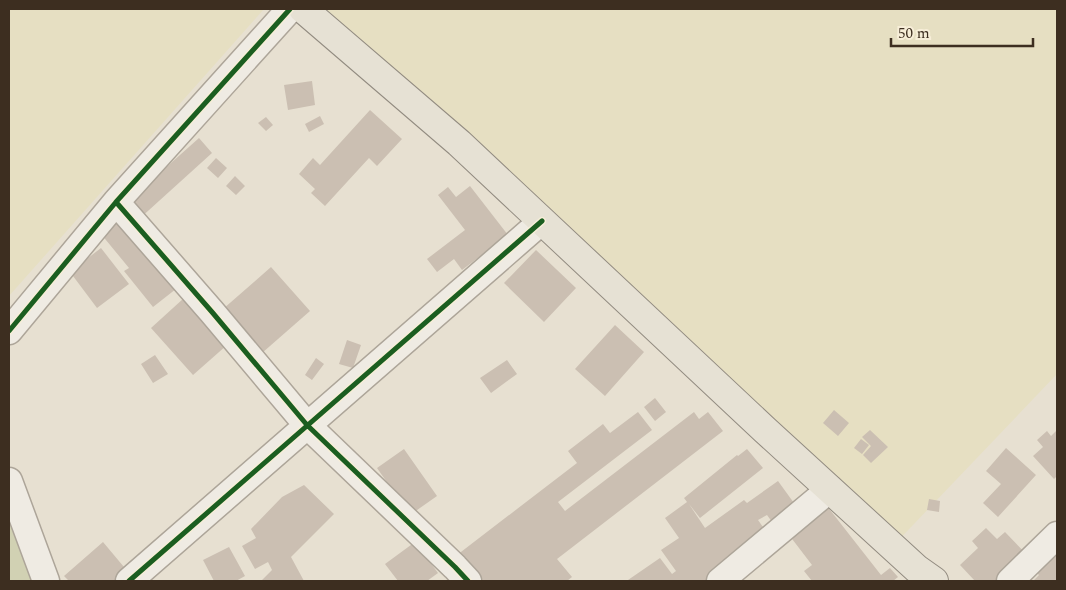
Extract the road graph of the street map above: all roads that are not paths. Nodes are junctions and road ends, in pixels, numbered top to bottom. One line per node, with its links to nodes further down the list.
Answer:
1 (290, 9): 3 (street)
2 (303, 9): 4 (main road)
3 (116, 202): 5 (street); 6 (street)
4 (542, 220): 6 (street); 8 (main road)
5 (9, 331)
6 (307, 425): 10 (street); 13 (street)
7 (9, 481): 12 (street)
8 (830, 489): 11 (main road); 14 (street)
9 (1057, 535): 15 (street)
10 (454, 576)
11 (918, 577)
12 (46, 581)
13 (129, 581)
14 (720, 581)
15 (1010, 581)

